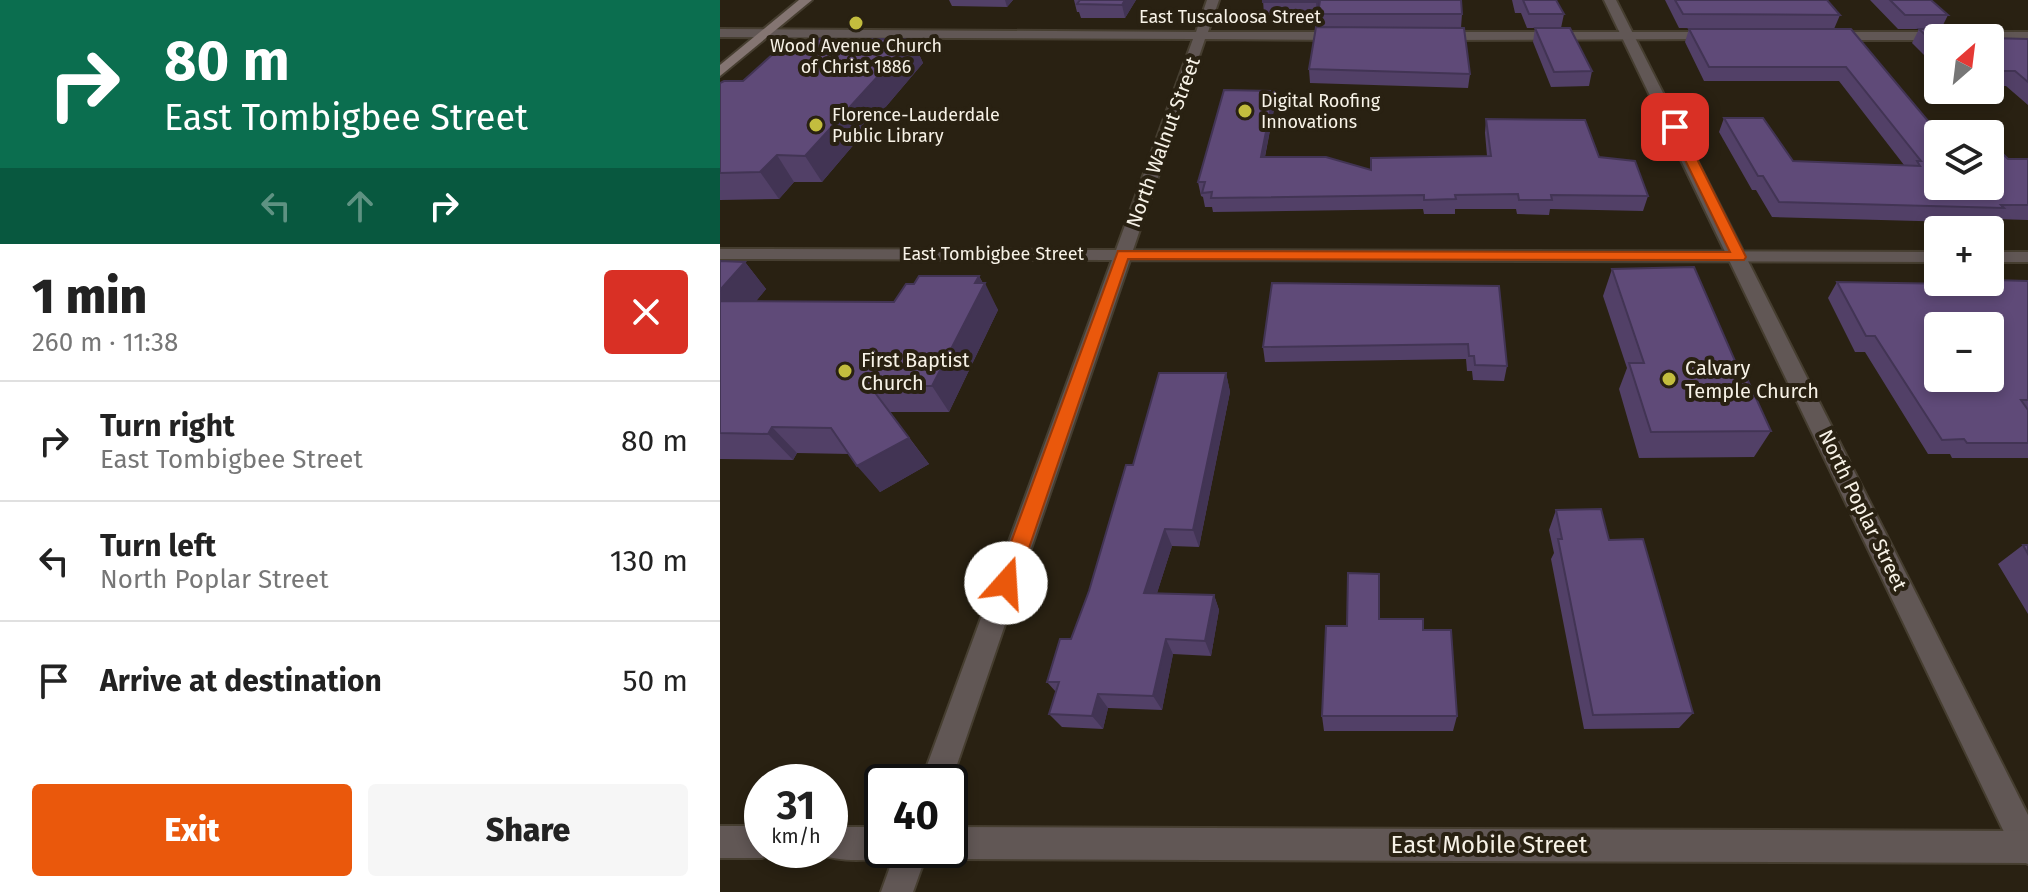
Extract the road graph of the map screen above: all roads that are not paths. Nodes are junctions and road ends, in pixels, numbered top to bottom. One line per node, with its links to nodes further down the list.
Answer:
1 (806, 0): 5 (main road)
2 (1213, 0): 6 (street, North Walnut Street)
3 (1610, 0): 9 (street, North Poplar Street)
4 (720, 33): 5 (street, East Tuscaloosa Street)
5 (767, 33): 6 (street, East Tuscaloosa Street); 13 (main road)
6 (1202, 36): 7 (street, East Tuscaloosa Street); 15 (street, North Walnut Street)
7 (1357, 36)
8 (1420, 36): 9 (street)
9 (1626, 36): 10 (street); 16 (street, North Poplar Street)
10 (1728, 36)
11 (1822, 36): 12 (street)
12 (2028, 36)
13 (720, 72)
14 (720, 254): 15 (street, East Tombigbee Street)
15 (1123, 255): 16 (street, East Tombigbee Street); 20 (street, North Walnut Street)
16 (1739, 257): 17 (street, East Tombigbee Street); 24 (street, North Poplar Street)
17 (1924, 257)
18 (2004, 257): 19 (street)
19 (2028, 257)
20 (942, 764)
21 (720, 842): 22 (street)
22 (744, 842)
23 (968, 843): 24 (street, East Mobile Street)
24 (2028, 847)
25 (906, 868): 26 (street)
26 (897, 892)

